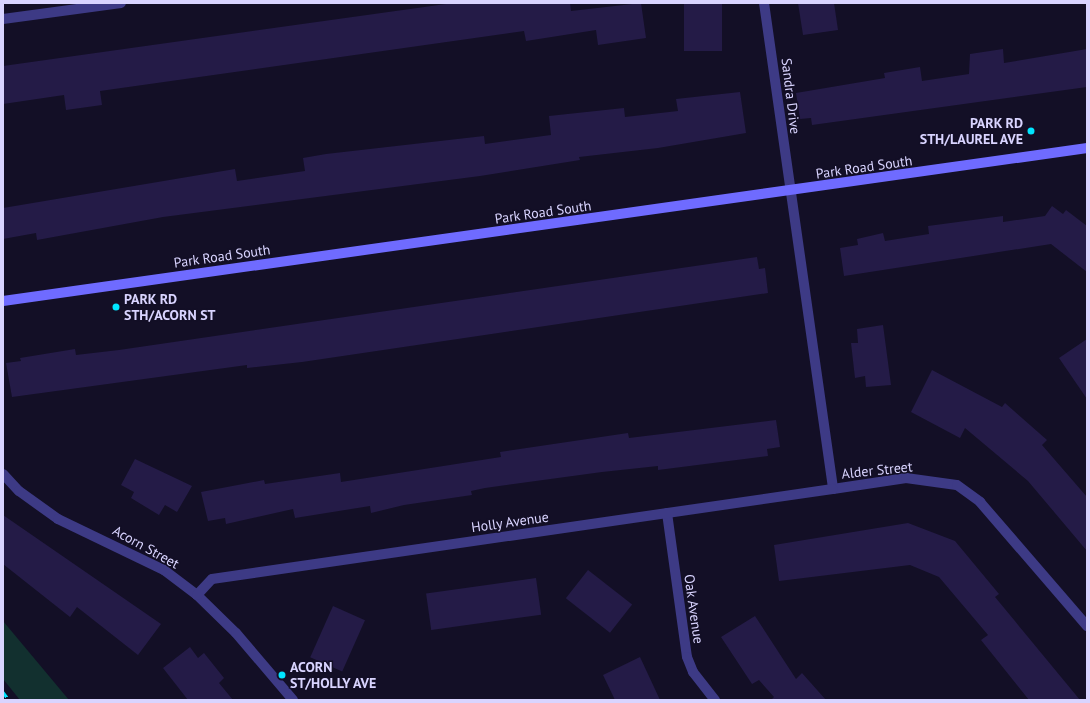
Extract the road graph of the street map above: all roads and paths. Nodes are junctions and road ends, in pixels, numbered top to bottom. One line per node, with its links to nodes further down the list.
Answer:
1 (121, 3): 3 (street)
2 (764, 3): 5 (street, Sandra Drive)
3 (3, 19)
4 (1087, 148): 5 (street, Park Road South)
5 (789, 193): 6 (street, Park Road South); 8 (street, Alder Street)
6 (3, 301)
7 (3, 474): 10 (street, Acorn Street)
8 (833, 489): 9 (street, Holly Avenue); 11 (street, Alder Street)
9 (667, 513): 10 (street, Holly Avenue); 13 (street, Oak Avenue)
10 (197, 596): 12 (street, Acorn Street)
11 (1087, 626)
12 (293, 700)
13 (715, 700)

